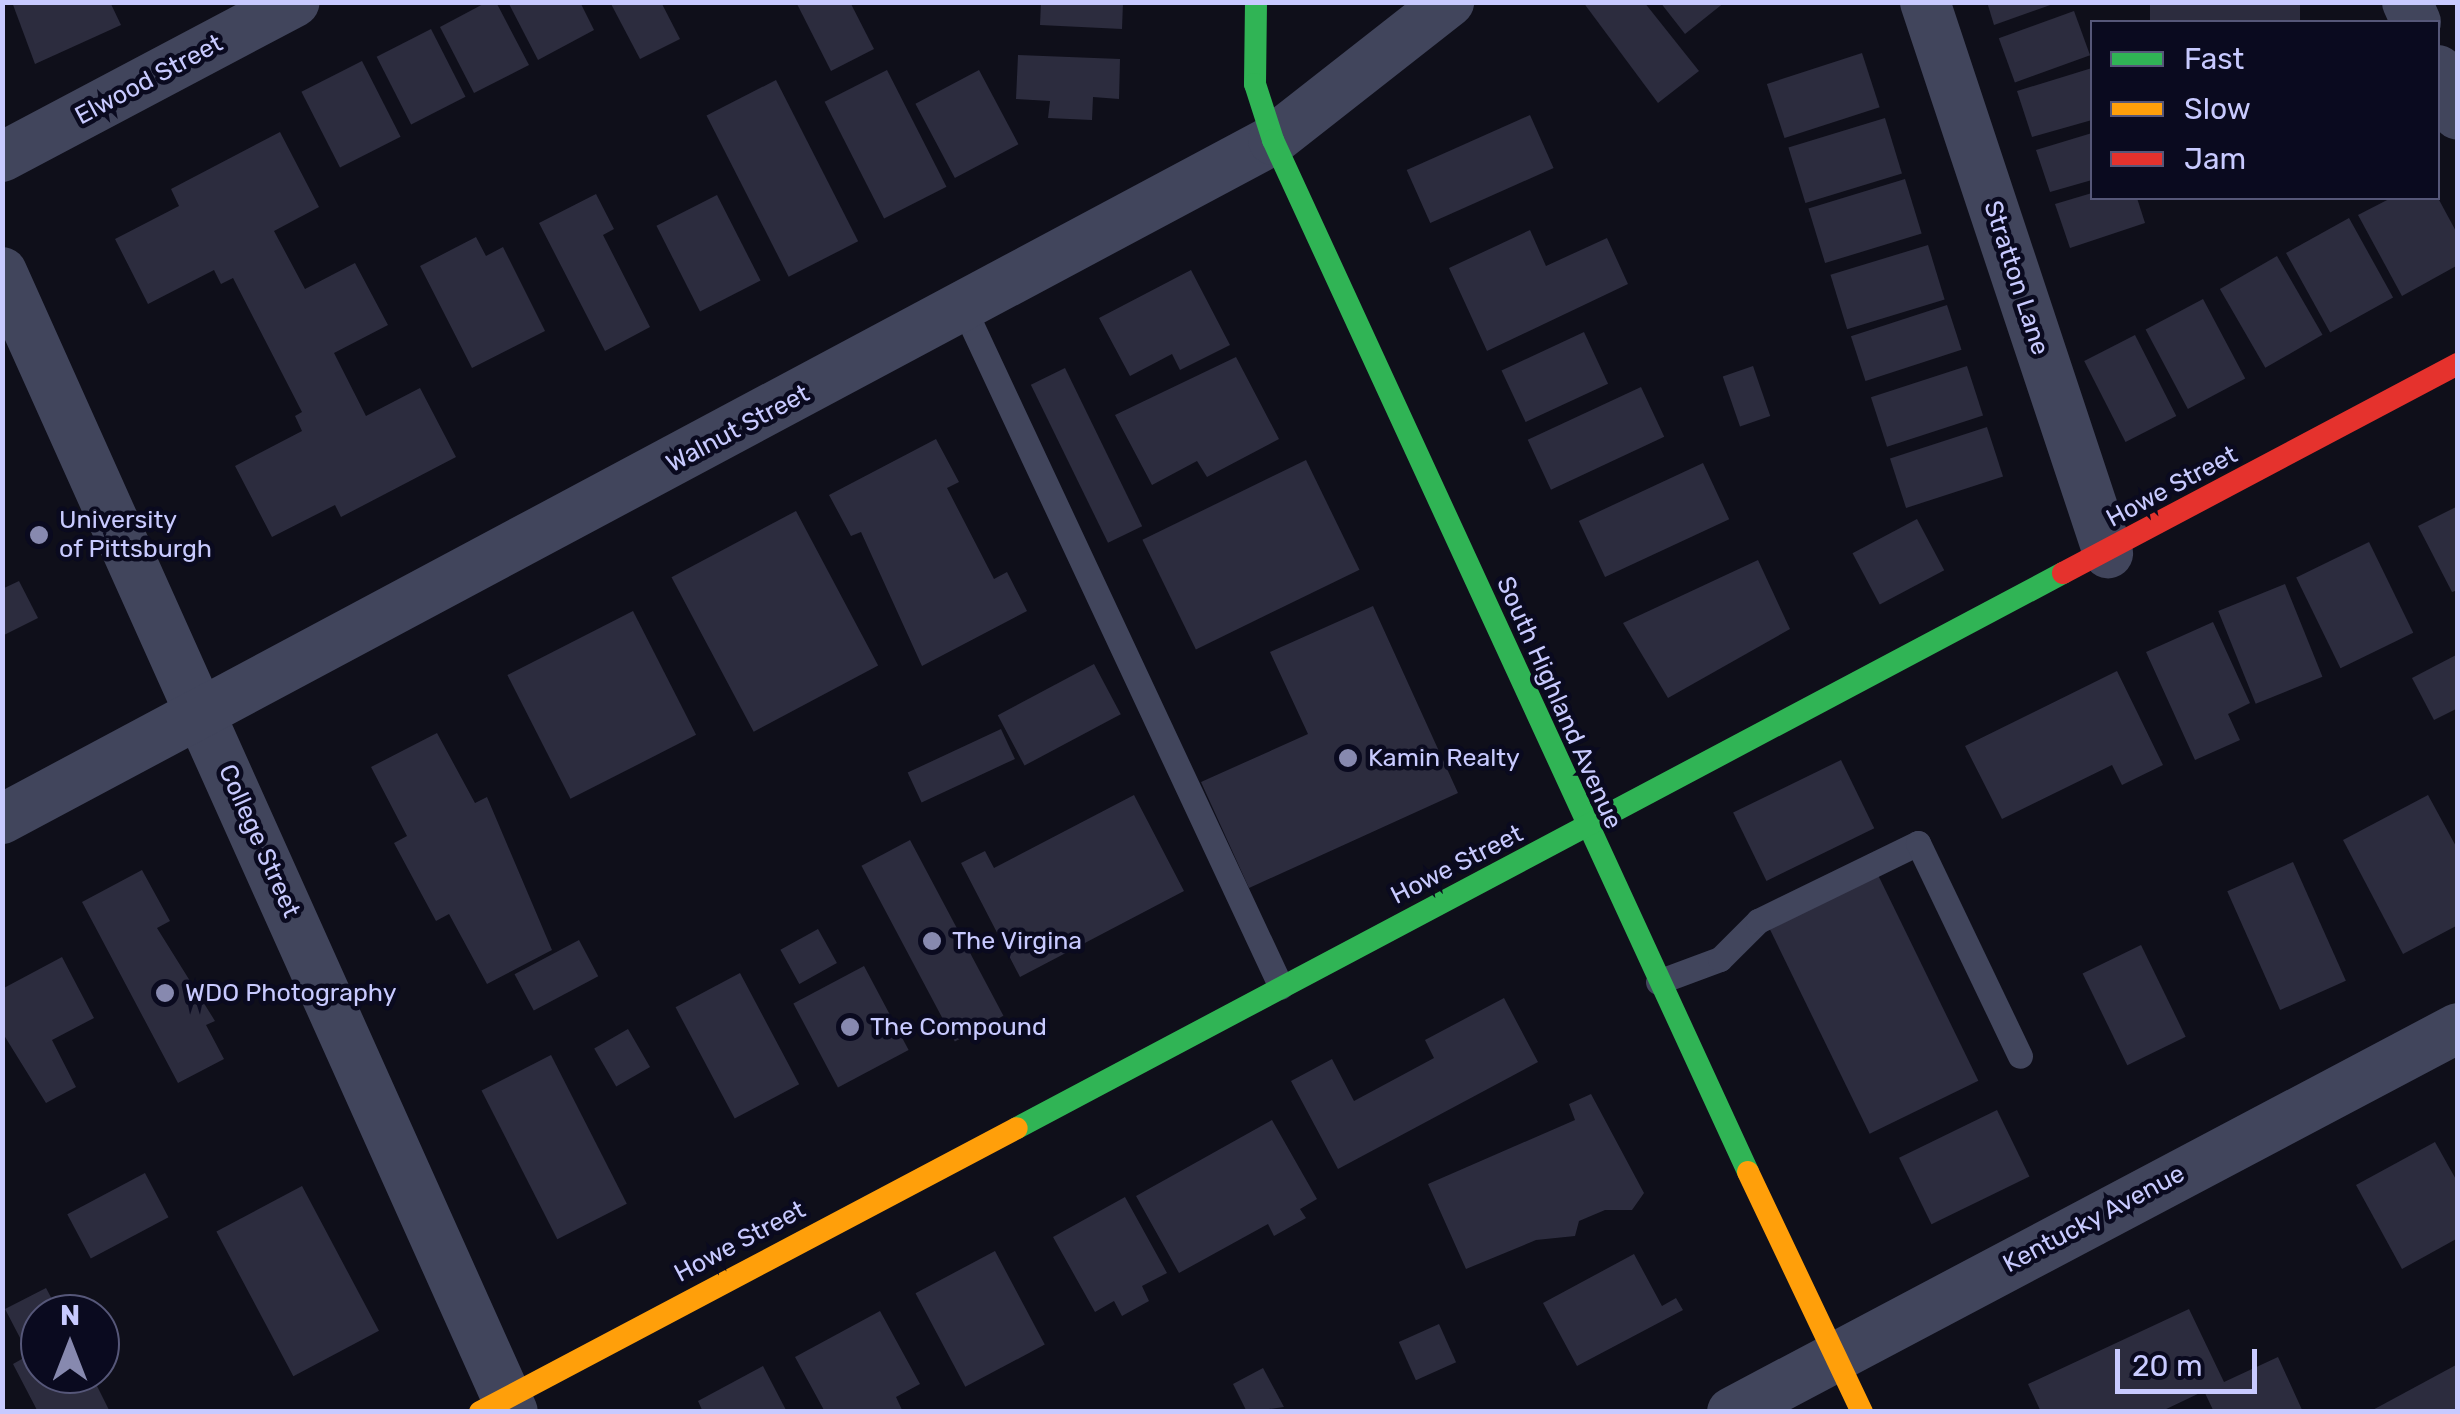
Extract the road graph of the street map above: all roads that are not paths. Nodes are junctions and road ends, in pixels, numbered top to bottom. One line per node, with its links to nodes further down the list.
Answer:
1 (1256, 2): 7 (street, South Highland Avenue)
2 (1449, 2): 7 (street, Walnut Street)
3 (1925, 2): 12 (street, Stratton Lane)
4 (288, 4): 8 (street, Elwood Street)
5 (2440, 74): 6 (street)
6 (2458, 114)
7 (1273, 140): 10 (street, Walnut Street); 15 (street, South Highland Avenue)
8 (2, 156)
9 (2, 272): 13 (street, College Street)
10 (964, 309): 13 (street, Walnut Street); 17 (lane)
11 (2458, 364): 12 (street, Howe Street)
12 (2108, 553): 15 (street, Howe Street)
13 (202, 713): 14 (street, Walnut Street); 21 (street, College Street)
14 (2, 819)
15 (1585, 827): 16 (street, South Highland Avenue); 17 (street, Howe Street)
16 (1658, 982): 19 (lane); 20 (street, South Highland Avenue)
17 (1280, 987): 21 (street, Howe Street)
18 (2458, 1028): 20 (street, Kentucky Avenue)
19 (2020, 1056)
20 (1836, 1355): 22 (street, Kentucky Avenue); 23 (street, South Highland Avenue)
21 (500, 1407)
22 (1732, 1412)
23 (1862, 1412)

